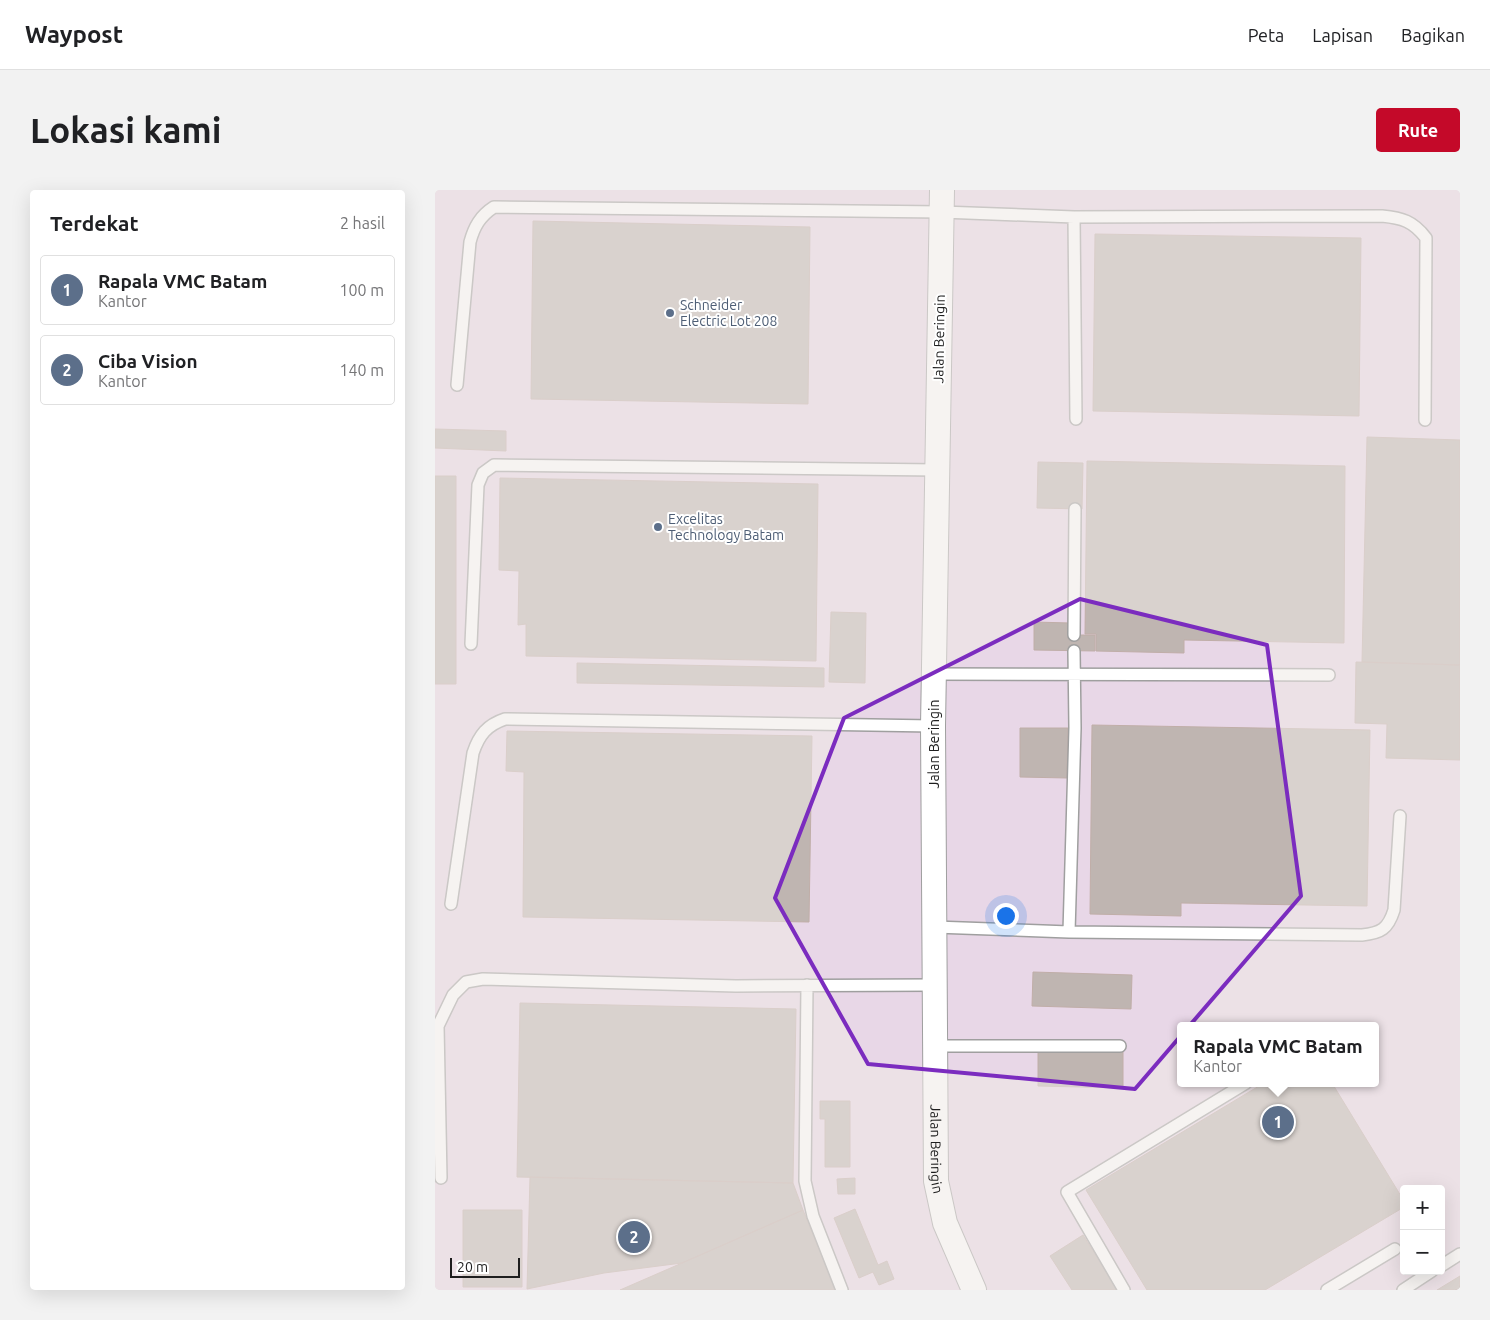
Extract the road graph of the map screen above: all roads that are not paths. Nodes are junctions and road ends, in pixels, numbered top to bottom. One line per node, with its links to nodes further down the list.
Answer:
1 (942, 201): 2 (lane); 3 (lane); 6 (street, Jalan Beringin)
2 (1074, 217): 4 (lane); 5 (lane)
3 (457, 384)
4 (1076, 419)
5 (1425, 420)
6 (937, 470): 9 (lane); 11 (street, Jalan Beringin)
7 (1075, 509): 8 (lane)
8 (1074, 635)
9 (471, 644)
10 (1073, 651): 12 (lane)
11 (934, 674): 12 (lane); 14 (street, Jalan Beringin)
12 (1073, 675): 13 (lane); 18 (lane)
13 (1329, 676)
14 (933, 726): 16 (lane); 17 (street, Jalan Beringin)
15 (1400, 816): 18 (lane)
16 (451, 904)
17 (935, 926): 18 (lane); 19 (street, Jalan Beringin)
18 (1069, 932)
19 (935, 985): 20 (lane); 21 (street, Jalan Beringin)
20 (807, 986): 24 (lane); 29 (lane)
21 (935, 1046): 22 (lane); 30 (street, Jalan Beringin)
22 (1120, 1046)
23 (1239, 1087): 31 (lane)
24 (441, 1178)
25 (1395, 1249): 32 (lane)
26 (1460, 1254): 27 (lane)
27 (1445, 1263)
28 (1426, 1275): 33 (lane)
29 (842, 1290)
30 (974, 1290)
31 (1124, 1290)
32 (1327, 1290)
33 (1403, 1290)

